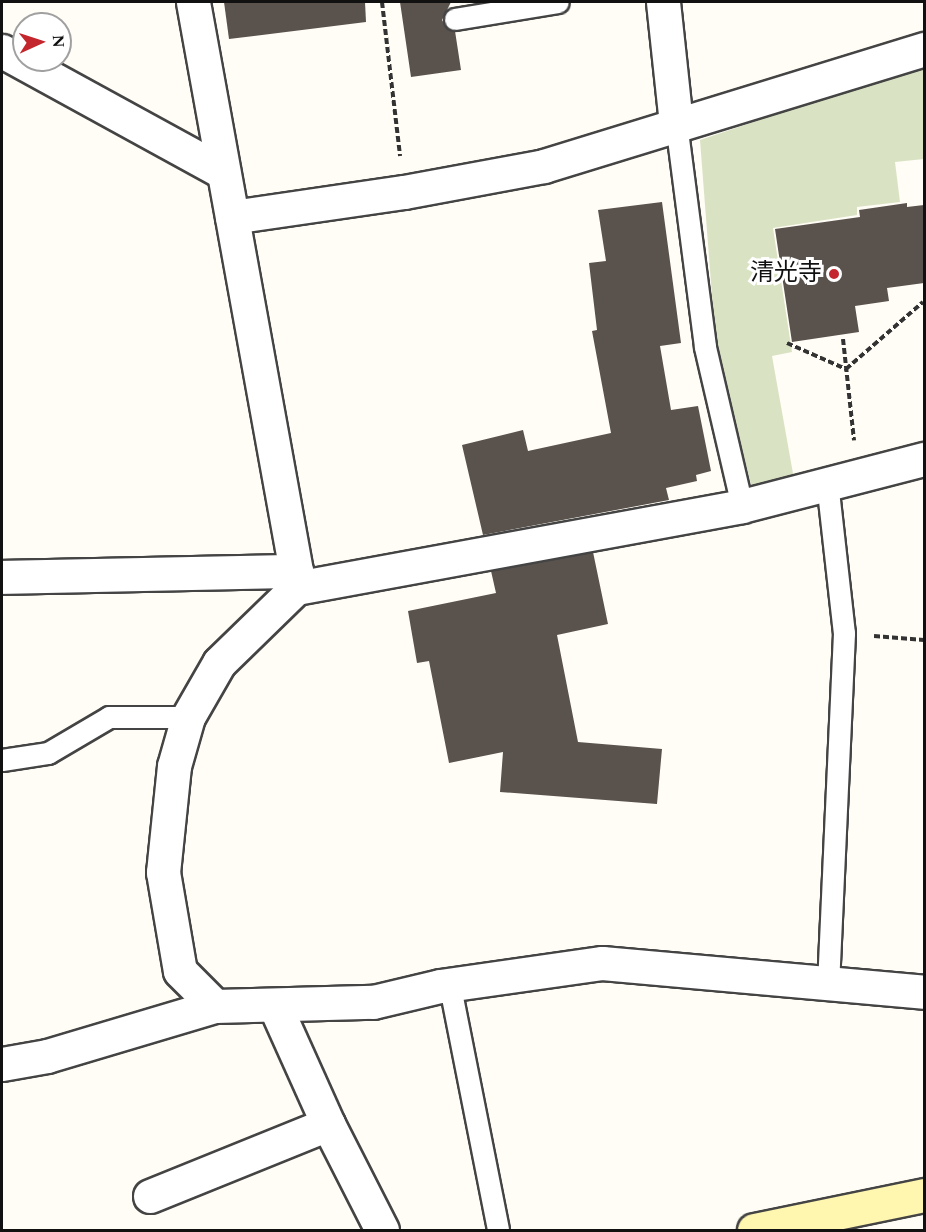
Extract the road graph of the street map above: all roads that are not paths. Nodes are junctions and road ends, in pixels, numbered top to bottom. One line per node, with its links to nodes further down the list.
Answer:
1 (193, 2): 8 (street)
2 (558, 2): 4 (lane)
3 (663, 2): 7 (street)
4 (455, 19)
5 (924, 49): 7 (street)
6 (2, 51): 8 (street)
7 (676, 123): 9 (street); 12 (lane)
8 (223, 172): 9 (street)
9 (232, 217): 14 (street)
10 (924, 459): 11 (street)
11 (843, 478): 12 (street); 17 (lane)
12 (742, 506): 14 (street)
13 (2, 577): 14 (street)
14 (296, 579): 15 (street)
15 (188, 717): 16 (lane); 20 (street)
16 (2, 760)
17 (828, 983): 18 (street); 19 (street)
18 (440, 986): 21 (street); 27 (lane)
19 (924, 992)
20 (215, 1006): 21 (street); 22 (street)
21 (275, 1006): 23 (street)
22 (2, 1064)
23 (327, 1124): 25 (street); 26 (street)
24 (924, 1195): 28 (main road)
25 (150, 1196)
26 (382, 1230)
27 (498, 1230)
28 (754, 1230)

